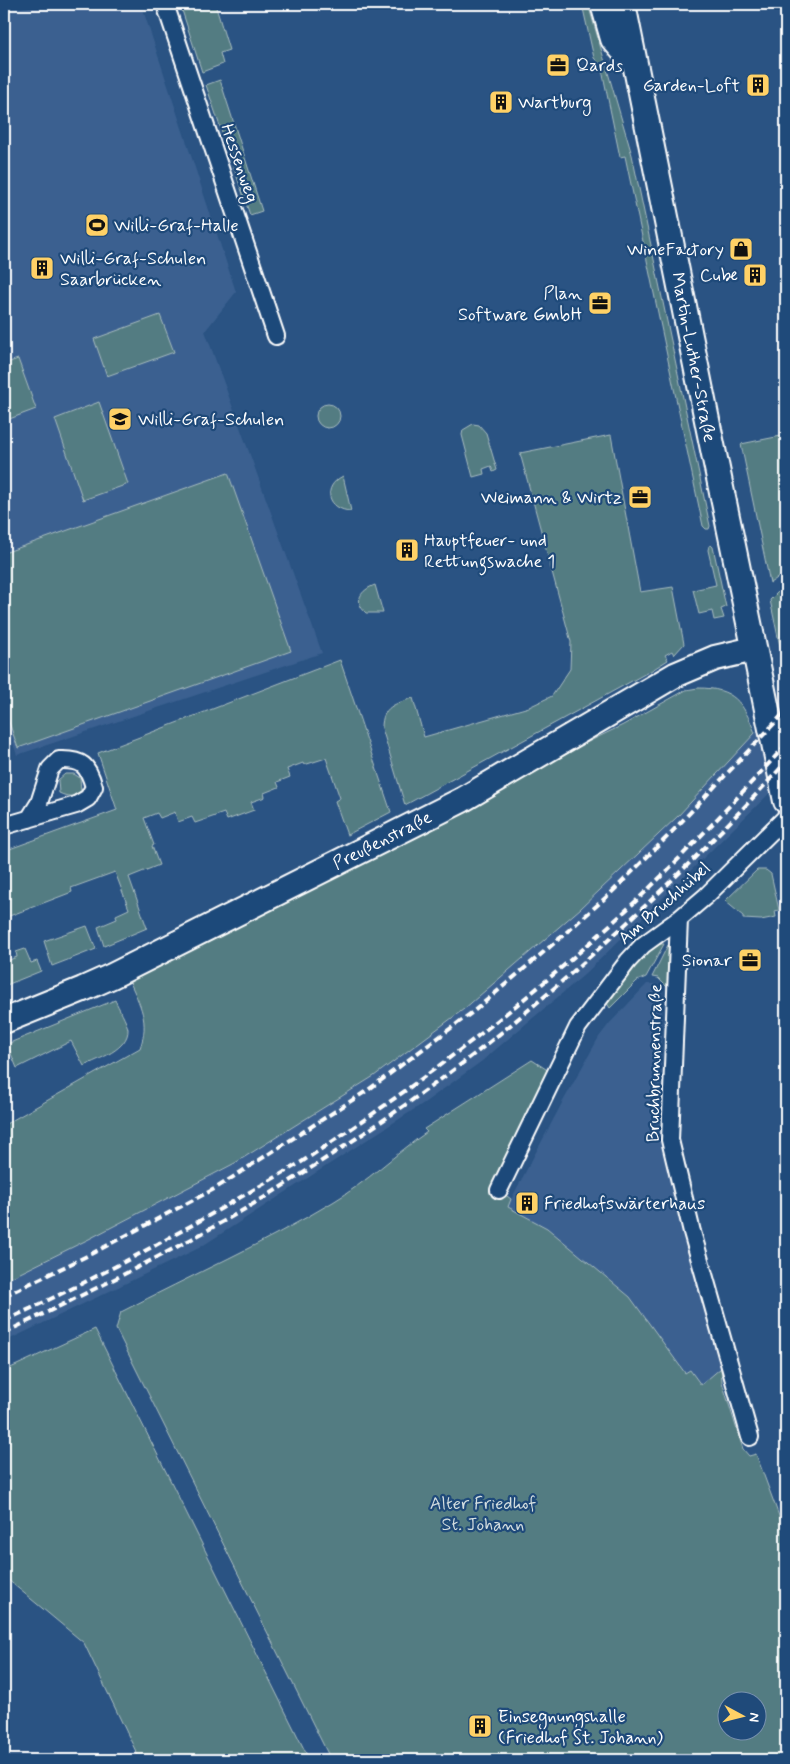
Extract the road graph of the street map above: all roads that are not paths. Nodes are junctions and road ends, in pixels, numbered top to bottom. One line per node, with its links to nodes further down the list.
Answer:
1 (165, 4): 5 (street, Hessenweg)
2 (603, 4): 4 (main road, Martin-Luther-Straße)
3 (623, 4): 4 (main road, Martin-Luther-Straße)
4 (635, 65): 6 (main road, Martin-Luther-Straße)
5 (276, 336)
6 (754, 649): 7 (main road, Martin-Luther-Straße); 12 (main road, Preußenstraße)
7 (786, 801)
8 (786, 817): 11 (street, Am Bruchhübel)
9 (29, 819): 10 (street)
10 (4, 826)
11 (679, 919): 13 (street, Am Bruchhübel); 14 (street, Bruchbrunnenstraße)
12 (4, 1021)
13 (499, 1190)
14 (750, 1436)

